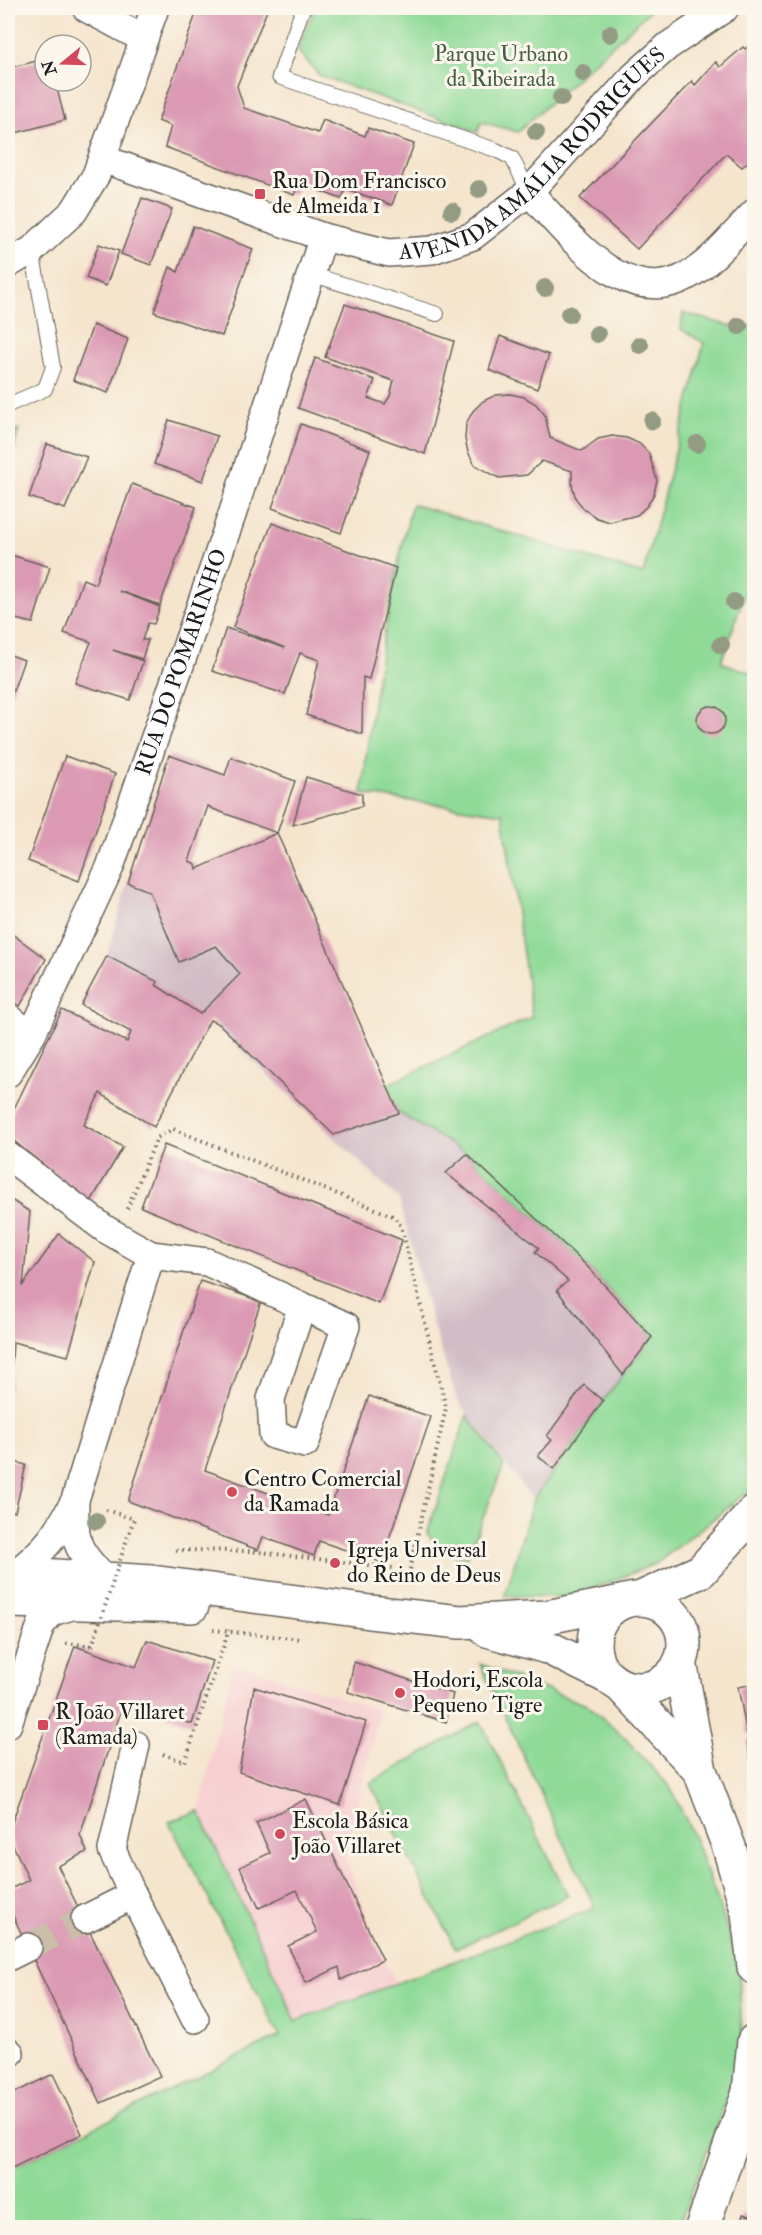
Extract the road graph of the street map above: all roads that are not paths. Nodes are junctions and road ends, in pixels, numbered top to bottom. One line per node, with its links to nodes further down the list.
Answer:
1 (86, 8): 5 (street)
2 (155, 8): 5 (street)
3 (303, 8): 7 (lane)
4 (725, 8): 7 (street, AVENIDA AMÁLIA RODRIGUES)
5 (144, 39): 6 (street)
6 (103, 159): 9 (street, AVENIDA AMÁLIA RODRIGUES); 10 (street)
7 (529, 192): 8 (street); 9 (street, AVENIDA AMÁLIA RODRIGUES)
8 (754, 213)
9 (323, 237): 12 (street, RUA DO POMARINHO)
10 (32, 250): 11 (street); 14 (lane)
11 (8, 264)
12 (310, 274): 13 (lane); 16 (street, RUA DO POMARINHO)
13 (437, 314)
14 (8, 405)
15 (8, 1017): 16 (street)
16 (31, 1036): 17 (street, RUA DO POMARINHO)
17 (8, 1073)
18 (8, 1156): 19 (street)
19 (151, 1255): 20 (street); 21 (street)
20 (302, 1306): 20 (street)
21 (75, 1500): 24 (street); 26 (street)
22 (754, 1512): 23 (main road)
23 (701, 1571): 25 (main road); 28 (main road)
24 (10, 1579): 26 (main road)
25 (631, 1601): 27 (main road); 28 (main road); 29 (main road)
26 (98, 1608): 27 (main road); 30 (street)
27 (460, 1622): 29 (main road)
28 (682, 1654): 29 (main road); 32 (main road)
29 (614, 1681): 32 (main road)
30 (8, 1724)
31 (136, 1745): 33 (street)
32 (700, 1771): 35 (main road)
33 (133, 1894): 34 (street); 36 (street)
34 (85, 1919)
35 (754, 1967)
36 (195, 2019)
37 (754, 2041): 38 (main road)
38 (702, 2228)

